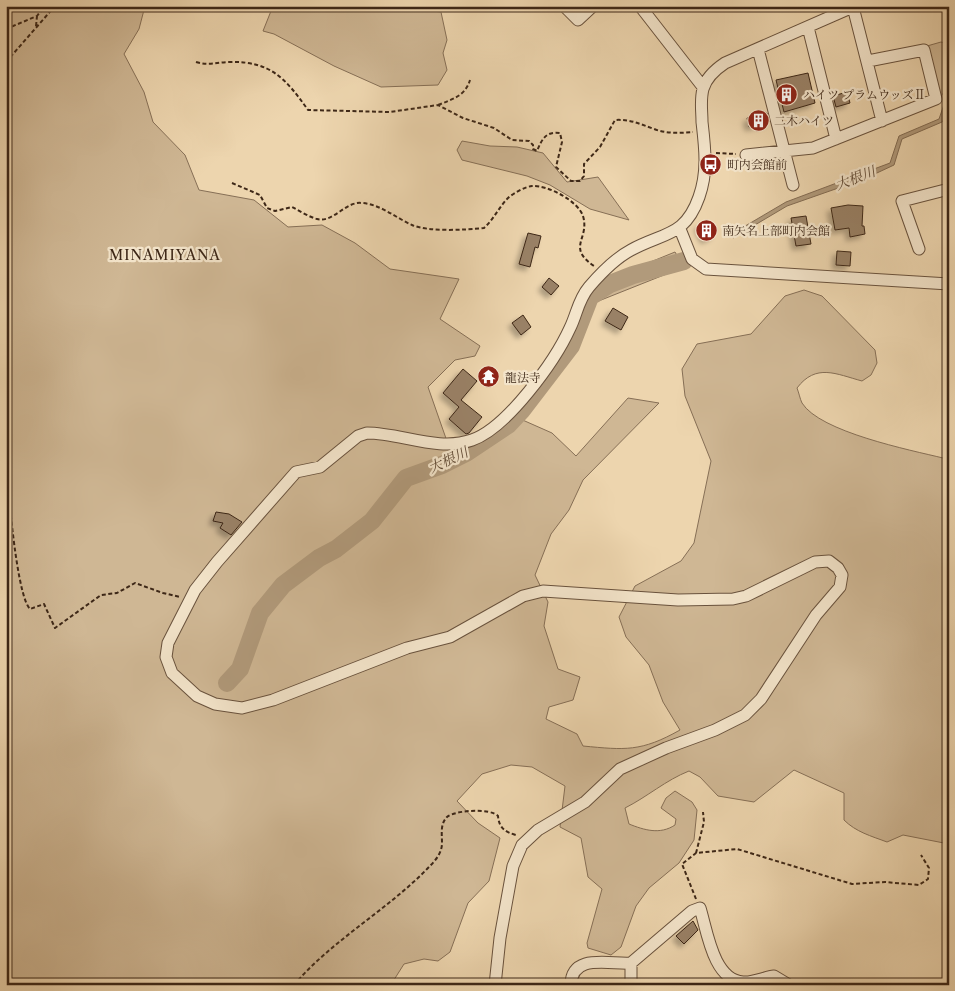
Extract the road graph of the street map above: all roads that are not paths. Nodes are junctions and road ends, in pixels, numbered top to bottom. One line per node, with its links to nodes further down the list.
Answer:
1 (564, 6): 2 (street)
2 (593, 6)
3 (640, 6): 8 (street)
4 (854, 7): 5 (street); 7 (street)
5 (808, 27): 6 (street); 10 (street)
6 (758, 49): 8 (street); 11 (street)
7 (868, 61): 9 (street); 9 (street)
8 (703, 87): 15 (street)
9 (882, 121): 10 (street)
10 (836, 139): 11 (street)
11 (784, 152): 12 (street); 13 (street)
12 (744, 154)
13 (793, 185)
14 (949, 189): 16 (street)
15 (680, 229): 17 (street); 19 (street)
16 (919, 249)
17 (948, 282)
18 (632, 963): 20 (street); 21 (street); 22 (street)
19 (495, 985)
20 (571, 985)
21 (631, 985)
22 (789, 985)

